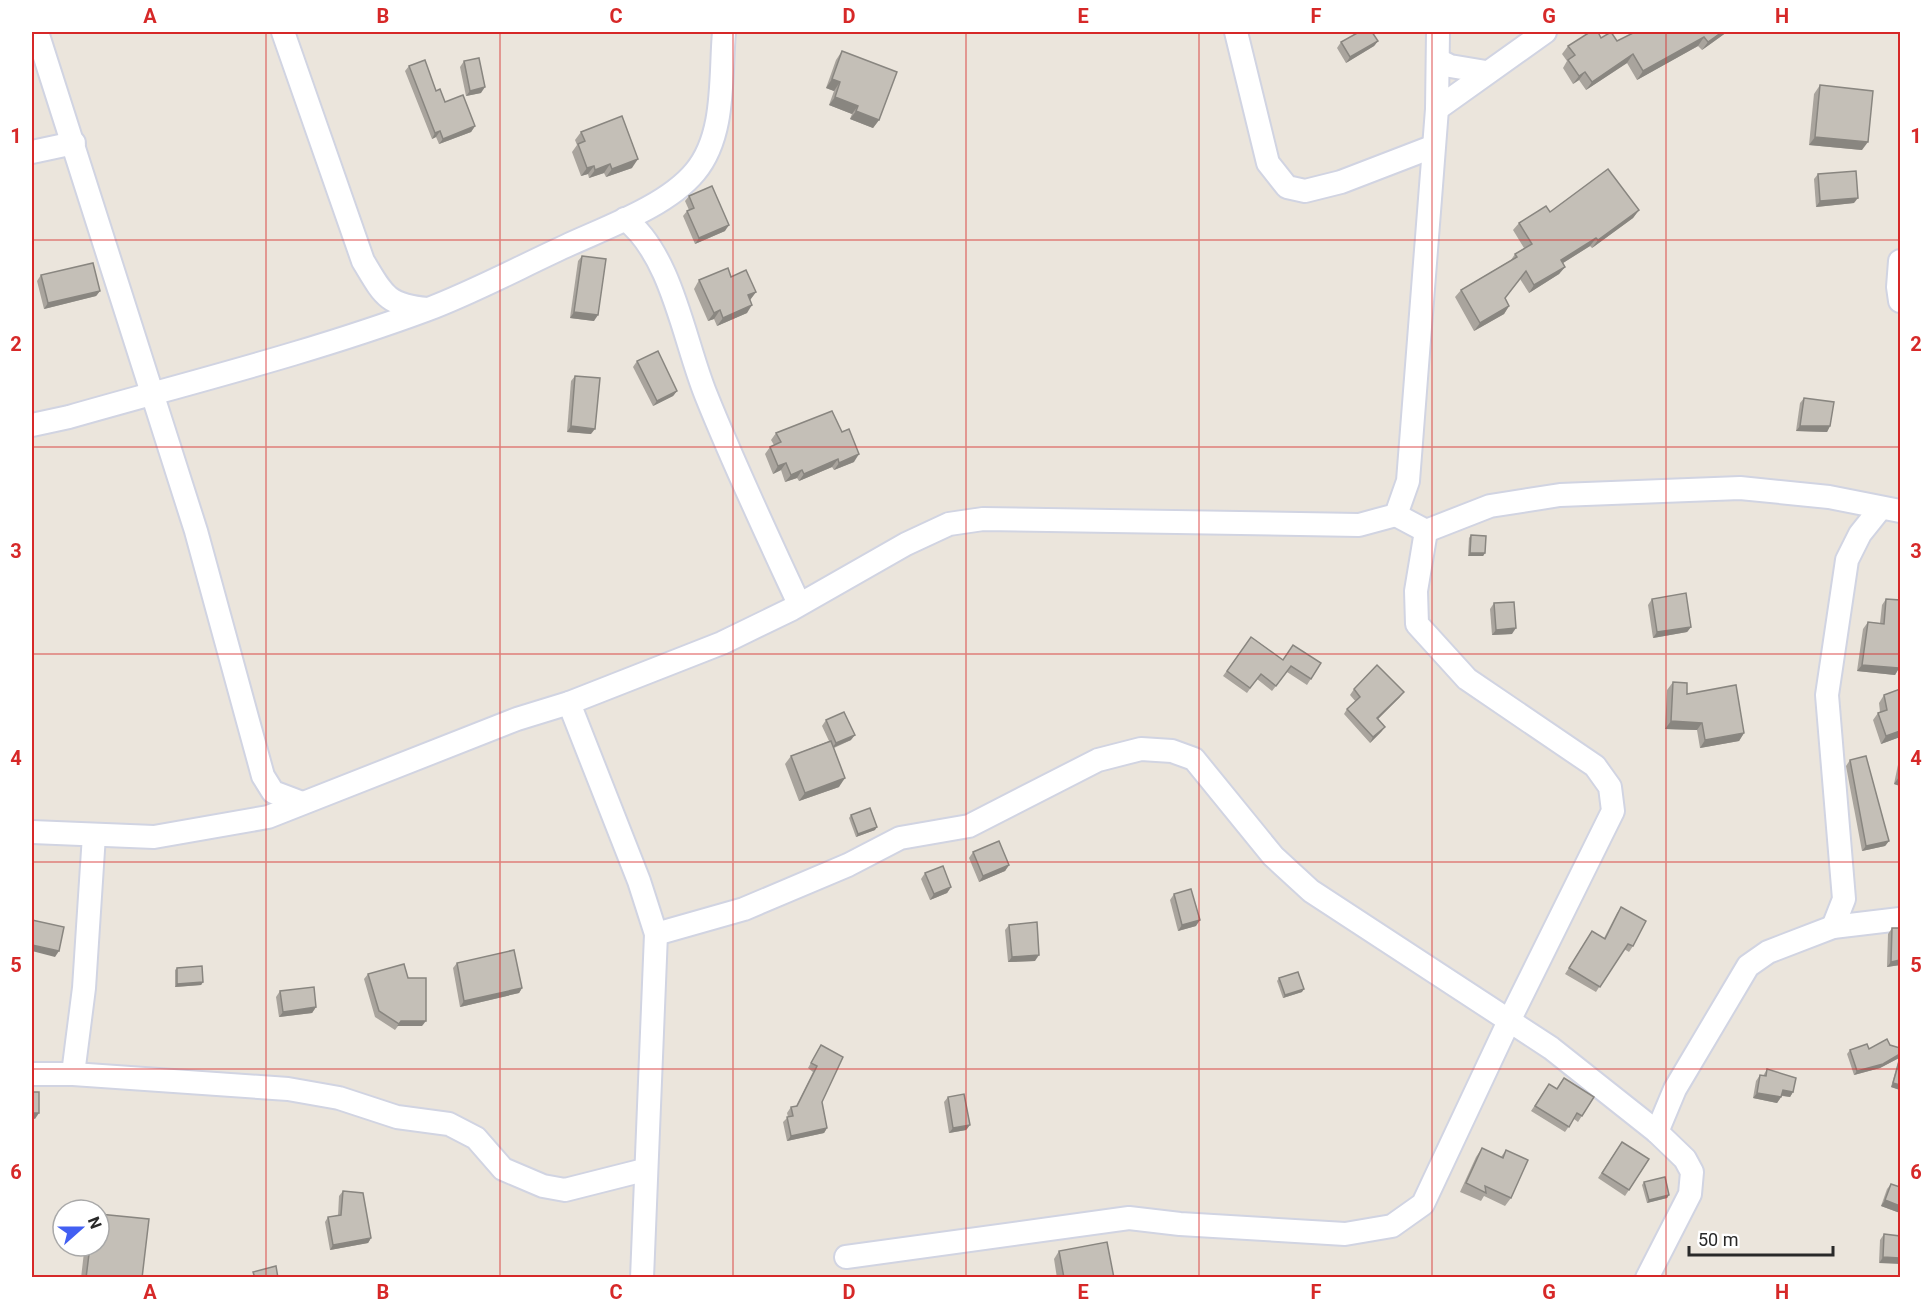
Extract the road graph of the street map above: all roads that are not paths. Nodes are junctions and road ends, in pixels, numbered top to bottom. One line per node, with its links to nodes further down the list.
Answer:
1 (37, 32): 10 (street)
2 (283, 32): 16 (street)
3 (724, 32): 13 (street)
4 (1236, 32): 11 (street)
5 (1438, 32): 7 (street)
6 (1545, 32): 8 (street)
7 (1438, 60): 8 (street); 9 (street)
8 (1486, 72): 9 (street)
9 (1437, 109): 11 (street)
10 (74, 143): 12 (street); 17 (street)
11 (1432, 147): 20 (street)
12 (32, 152)
13 (625, 219): 16 (street); 22 (street)
14 (1900, 261): 15 (street)
15 (1900, 301)
16 (429, 309): 17 (street)
17 (152, 393): 18 (street); 24 (street)
18 (32, 425)
19 (1890, 510): 21 (street); 28 (street)
20 (1396, 515): 21 (street); 22 (street)
21 (1426, 531): 30 (street)
22 (799, 604): 23 (street)
23 (569, 703): 24 (street); 29 (street)
24 (302, 803): 26 (street)
25 (32, 832): 26 (street)
26 (94, 835): 32 (street)
27 (1900, 919): 28 (street)
28 (1833, 927): 33 (street)
29 (656, 934): 30 (street); 34 (street)
30 (1509, 1021): 33 (street); 35 (street)
31 (32, 1074): 32 (street)
32 (73, 1074): 34 (street)
33 (1657, 1132): 37 (street)
34 (644, 1170): 36 (street)
35 (846, 1257)
36 (642, 1278)
37 (1647, 1278)

